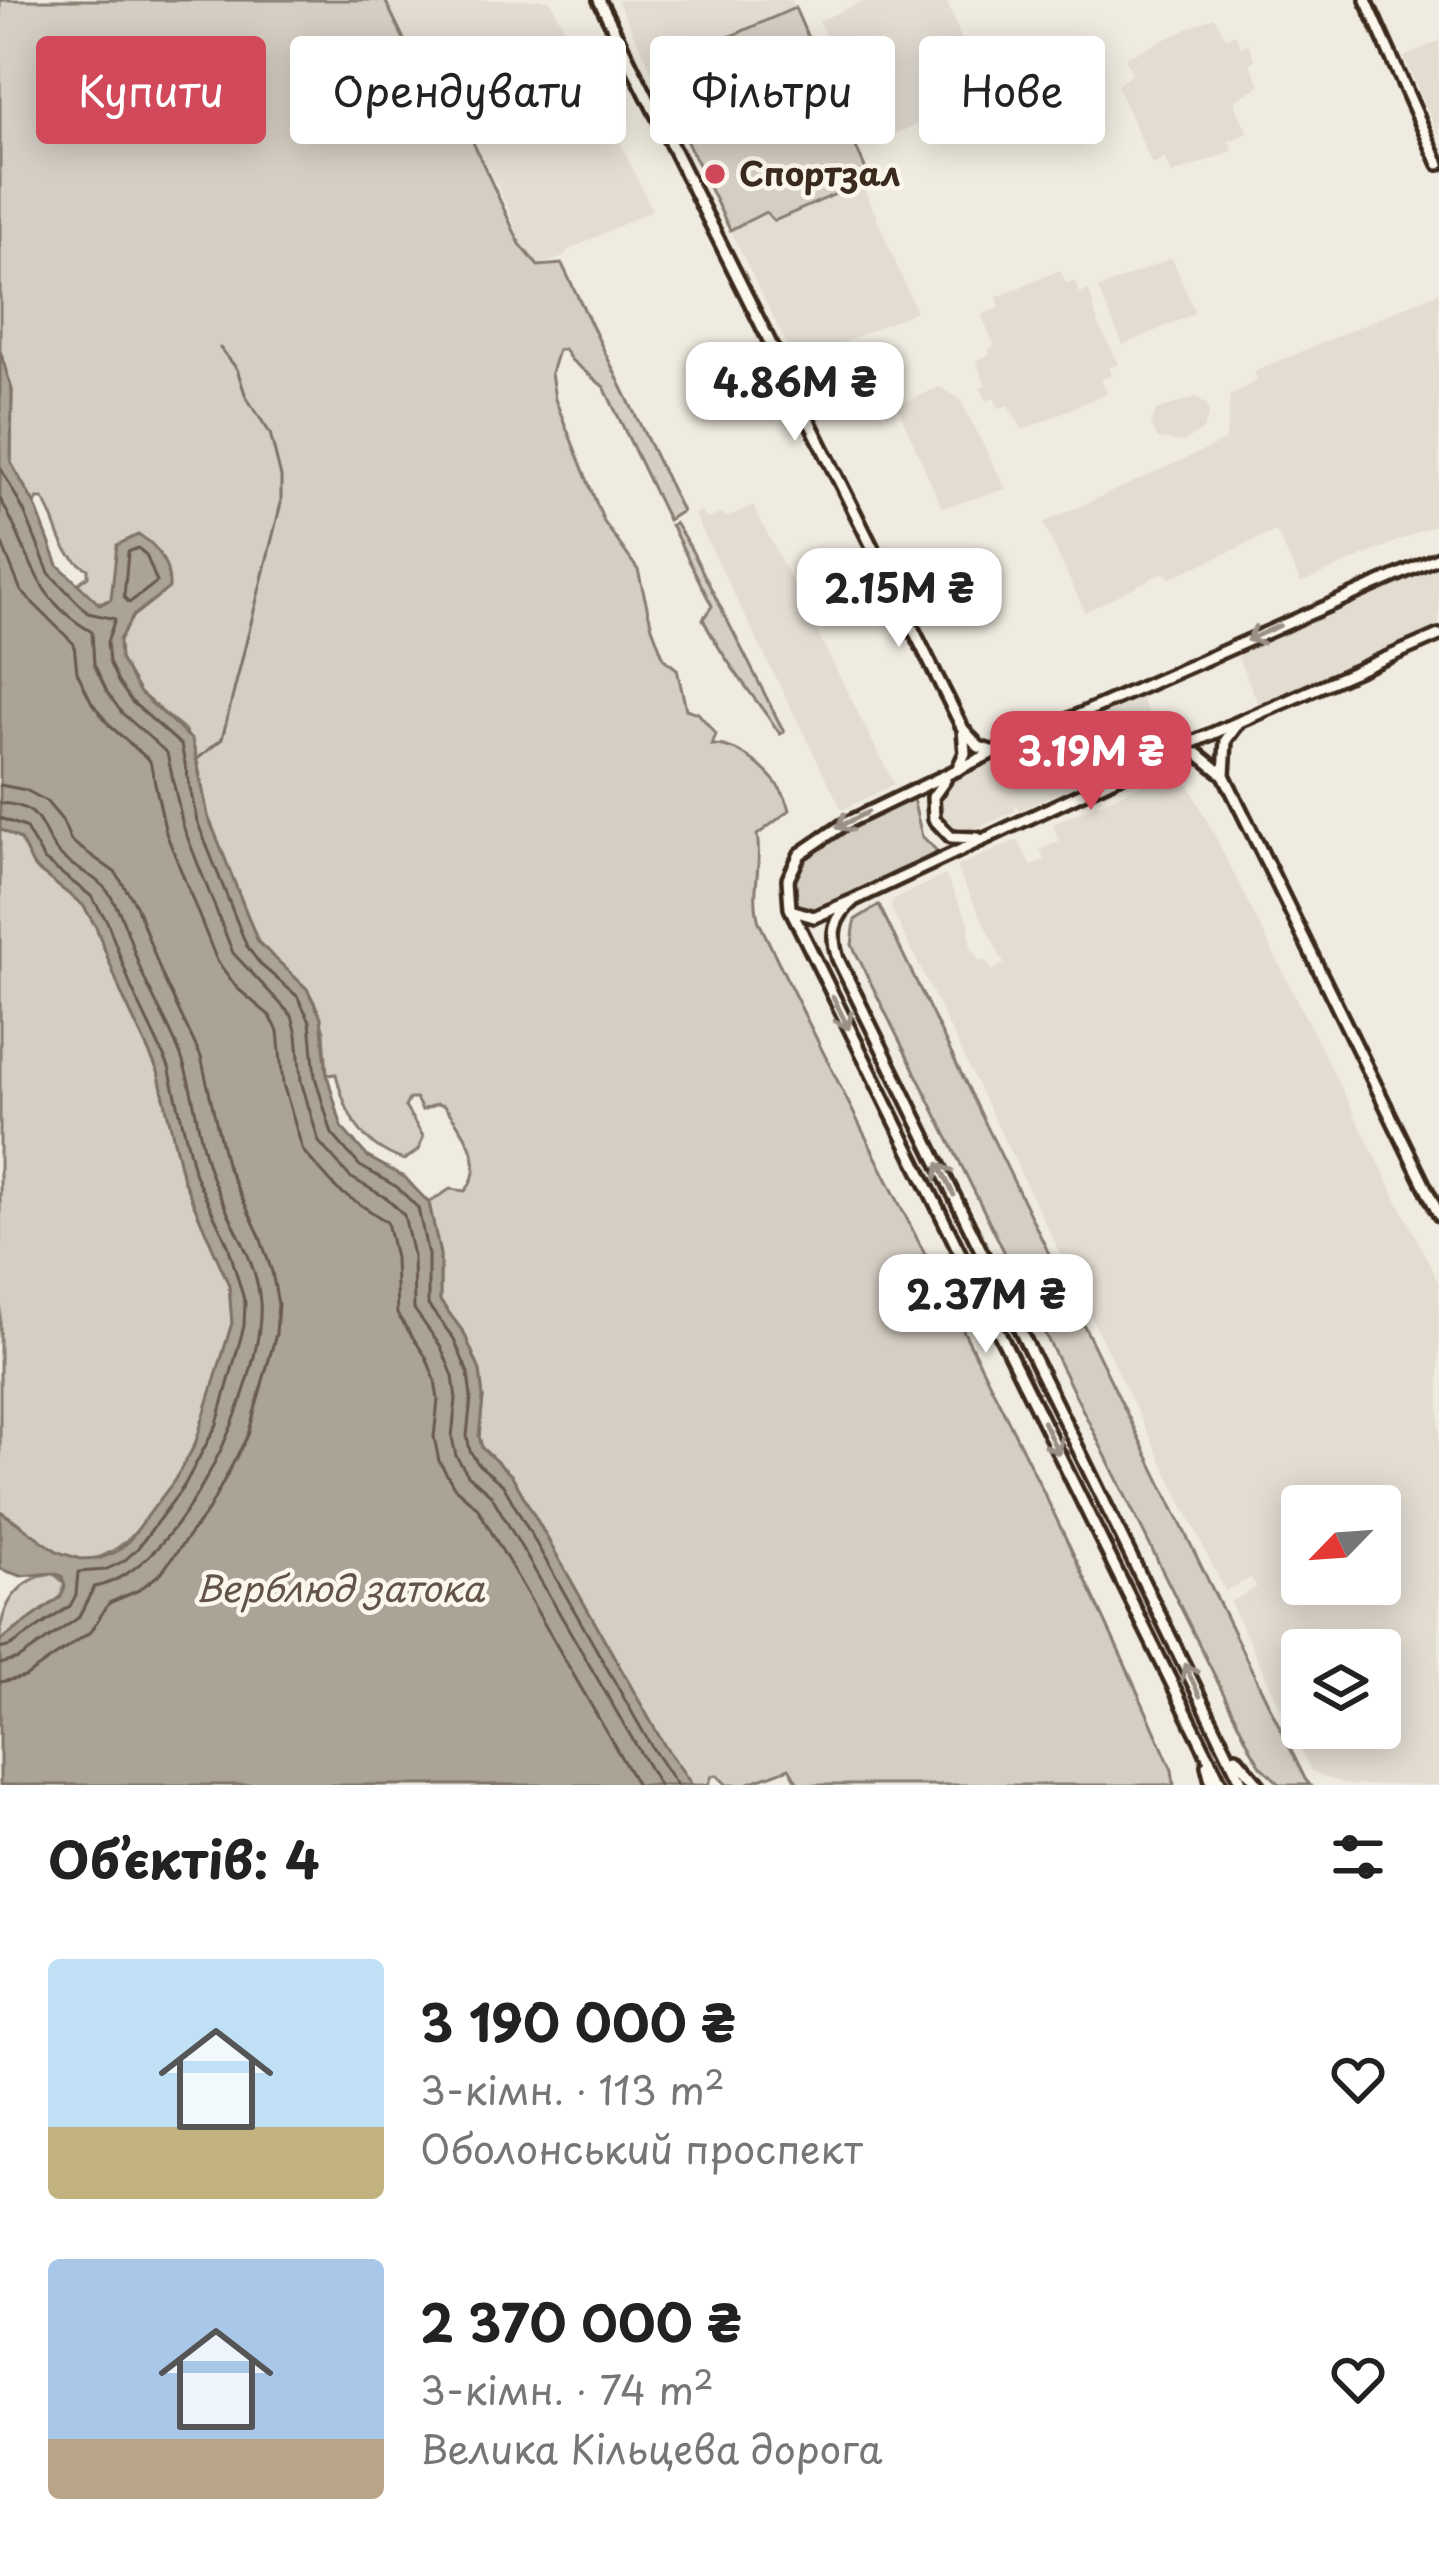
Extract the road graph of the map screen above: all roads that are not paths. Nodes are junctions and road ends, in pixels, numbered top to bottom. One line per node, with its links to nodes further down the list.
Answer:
1 (599, 0): 7 (main road)
2 (1366, 0): 3 (main road)
3 (1439, 164)
4 (1439, 556): 9 (main road, one-way to 9)
5 (1439, 635): 6 (main road)
6 (1241, 722): 8 (main road); 11 (main road)
7 (963, 729): 9 (main road); 10 (main road)
8 (1174, 750): 11 (main road); 12 (main road)
9 (994, 752): 10 (main road)
10 (958, 770): 12 (main road); 14 (main road, one-way to 14)
11 (1224, 775): 15 (main road)
12 (989, 836): 13 (main road)
13 (854, 900): 14 (main road); 16 (main road, one-way to 13)
14 (790, 908): 17 (main road, one-way to 17)
15 (1439, 1215)
16 (1217, 1730): 20 (main road); 21 (main road)
17 (1198, 1736): 18 (main road); 19 (main road)
18 (1212, 1785)
19 (1222, 1785)
20 (1243, 1785)
21 (1259, 1785)

